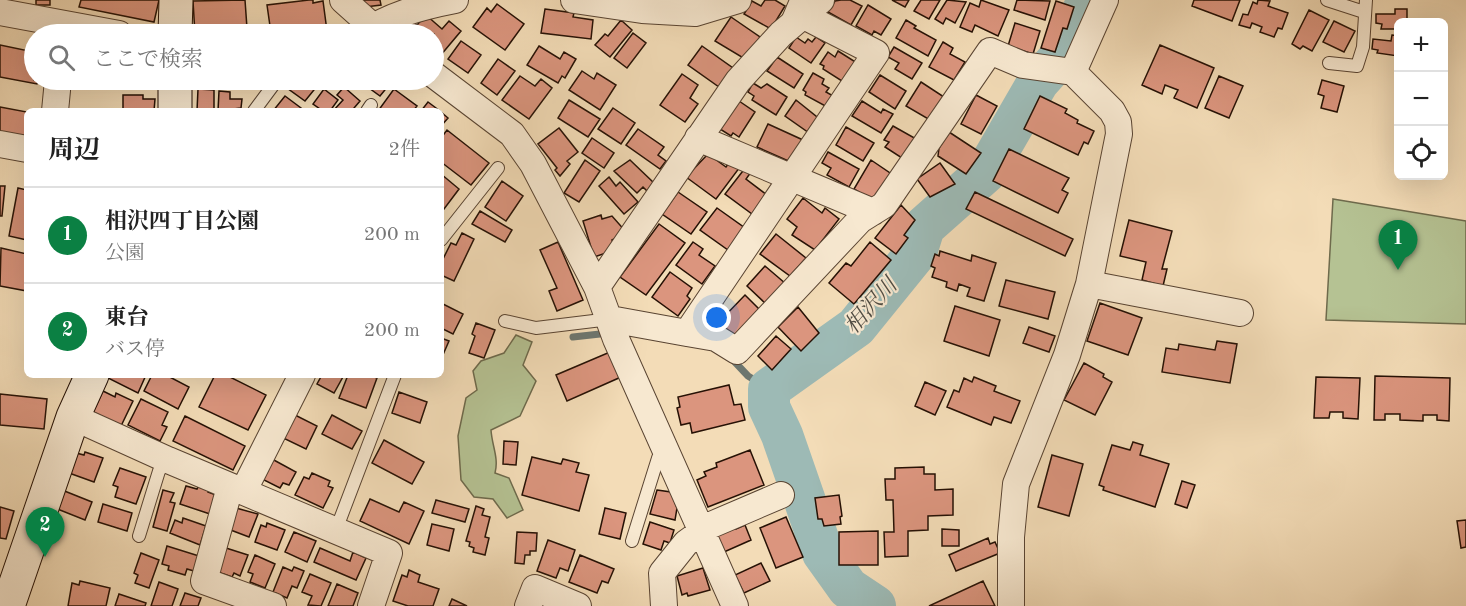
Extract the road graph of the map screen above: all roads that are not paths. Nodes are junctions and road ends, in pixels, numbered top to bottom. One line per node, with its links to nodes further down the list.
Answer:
1 (176, 0): 12 (street)
2 (343, 0): 13 (street)
3 (455, 0): 14 (street)
4 (574, 0): 5 (street)
5 (738, 0)
6 (1105, 0): 16 (street)
7 (1327, 0): 9 (lane)
8 (807, 5): 24 (street); 28 (street)
9 (1365, 6): 15 (lane)
10 (0, 12): 11 (street)
11 (44, 24)
12 (175, 24)
13 (364, 24)
14 (380, 24)
15 (1329, 63)
16 (1067, 71): 29 (street); 31 (street)
17 (444, 83): 32 (street)
18 (57, 90): 21 (street)
19 (175, 90): 22 (street)
20 (270, 90): 23 (lane)
21 (55, 108)
22 (175, 108)
23 (256, 108)
24 (698, 138): 28 (street); 32 (street)
25 (0, 144): 26 (street)
26 (24, 148)
27 (498, 168): 30 (lane)
28 (793, 178): 29 (street); 36 (street)
29 (873, 212): 36 (street)
30 (444, 236)
31 (1089, 284): 33 (street); 56 (street)
32 (597, 287): 35 (street)
33 (1240, 313)
34 (505, 321): 35 (lane)
35 (613, 329): 36 (street); 41 (street)
36 (687, 333)
37 (91, 378): 40 (street)
38 (300, 378): 43 (street)
39 (394, 378): 45 (lane)
40 (74, 417): 42 (street); 49 (street)
41 (666, 448): 46 (street); 48 (lane)
42 (168, 460): 43 (street); 47 (lane)
43 (237, 488): 45 (street); 50 (street)
44 (782, 495): 46 (street)
45 (336, 530): 51 (street)
46 (700, 531): 54 (street); 55 (street)
47 (139, 536)
48 (632, 541)
49 (8, 606)
50 (273, 606)
51 (371, 606)
52 (528, 606): 53 (street)
53 (578, 606)
54 (664, 606)
55 (735, 606)
56 (1011, 606)

